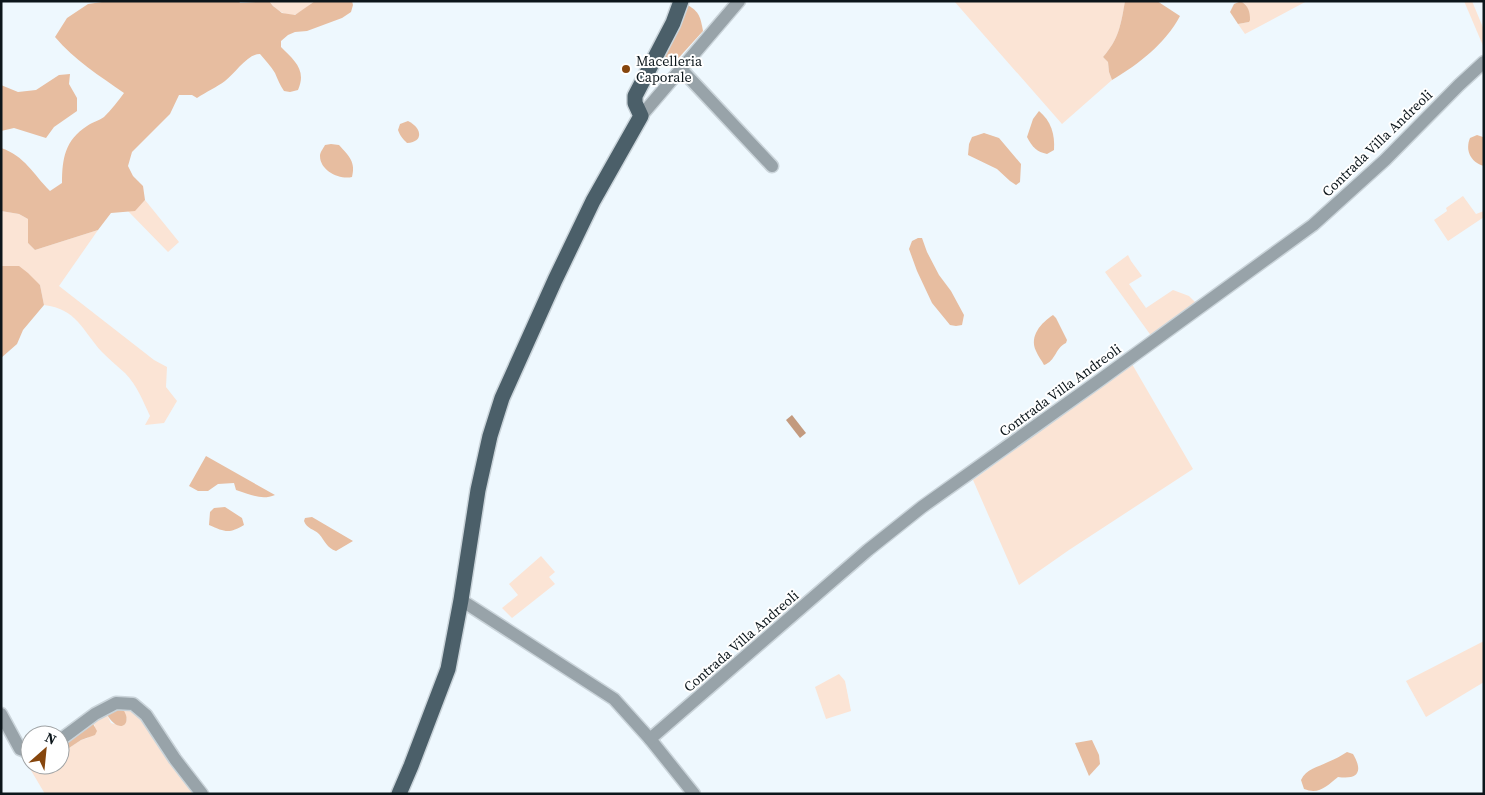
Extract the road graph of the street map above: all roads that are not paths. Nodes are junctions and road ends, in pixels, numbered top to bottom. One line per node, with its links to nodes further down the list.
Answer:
1 (681, 1): 5 (main road)
2 (740, 1): 4 (street)
3 (1484, 62): 10 (street, Contrada Villa Andreoli)
4 (681, 69): 5 (street); 6 (street)
5 (641, 116): 7 (main road)
6 (772, 166)
7 (461, 600): 10 (street); 13 (main road)
8 (1, 714): 11 (street)
9 (70, 733): 12 (street)
10 (650, 739): 14 (street)
11 (20, 749)
12 (202, 794)
13 (399, 794)
14 (694, 794)

